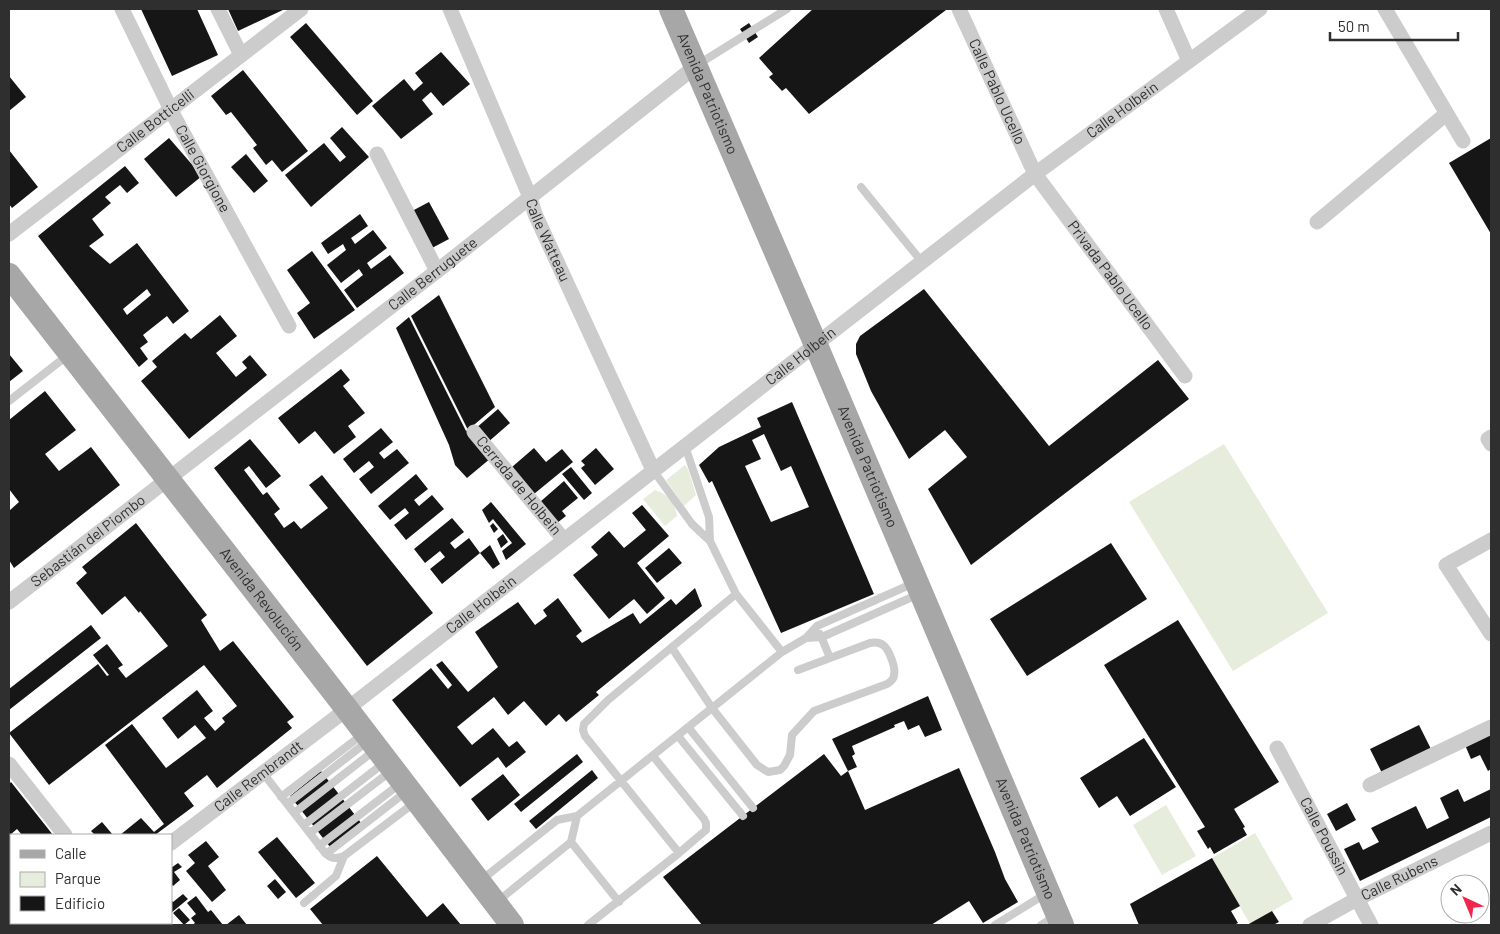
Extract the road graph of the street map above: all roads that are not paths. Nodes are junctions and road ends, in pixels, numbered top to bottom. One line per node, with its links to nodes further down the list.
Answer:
1 (122, 9): 14 (street, Calle Giorgione)
2 (218, 9): 11 (street)
3 (301, 9): 11 (street, Calle Botticelli)
4 (450, 9): 20 (street, Calle Watteau)
5 (671, 9): 13 (main road, Avenida Patriotismo)
6 (787, 9): 13 (lane)
7 (959, 9): 18 (street, Calle Pablo Ucello)
8 (1166, 9): 12 (street)
9 (1260, 9): 12 (street, Calle Holbein)
10 (1385, 9): 15 (street)
11 (241, 55): 14 (street, Calle Botticelli)
12 (1189, 61): 18 (street, Calle Holbein)
13 (696, 66): 20 (street, Calle Berruguete); 27 (main road, Avenida Patriotismo)
14 (171, 109): 22 (street, Calle Botticelli); 26 (street, Calle Giorgione)
15 (1446, 114): 16 (street); 21 (street)
16 (1462, 141)
17 (377, 154): 24 (street)
18 (1035, 174): 23 (street, Calle Holbein); 29 (street, Privada Pablo Ucello)
19 (861, 187): 23 (lane)
20 (530, 197): 24 (street, Calle Berruguete); 35 (street, Calle Watteau)
21 (1317, 222)
22 (9, 234)
23 (922, 262): 27 (street, Calle Holbein)
24 (438, 271): 36 (street, Calle Berruguete)
25 (9, 275): 28 (main road, Avenida Revolución)
26 (289, 326)
27 (815, 344): 34 (street, Calle Holbein); 40 (main road, Avenida Patriotismo)
28 (70, 354): 30 (lane); 36 (main road, Avenida Revolución)
29 (1185, 376)
30 (9, 401)
31 (474, 432): 37 (street, Cerrada de Holbein)
32 (1491, 437): 33 (street)
33 (1491, 444)
34 (685, 446): 35 (street, Calle Holbein); 39 (lane)
35 (653, 470): 37 (street, Calle Holbein); 39 (lane)
36 (168, 480): 42 (street, Sebastián del Piombo); 52 (main road, Avenida Revolución)
37 (564, 540): 52 (street, Calle Holbein)
38 (1491, 540): 44 (street)
39 (710, 541): 41 (lane)
40 (918, 588): 43 (lane); 45 (lane); 80 (main road, Avenida Patriotismo)
41 (736, 594): 47 (lane); 48 (lane)
42 (9, 602)
43 (817, 626): 45 (lane); 46 (lane)
44 (1491, 634)
45 (822, 637): 46 (lane); 49 (lane)
46 (806, 638): 48 (lane)
47 (672, 648): 51 (lane); 61 (lane)
48 (782, 652): 51 (lane)
49 (830, 658): 50 (lane); 51 (lane)
50 (798, 670)
51 (712, 708): 54 (lane)
52 (347, 709): 59 (main road, Avenida Revolución); 60 (street, Calle Rembrandt)
53 (1491, 727): 62 (street)
54 (688, 728): 55 (lane); 65 (lane)
55 (678, 736): 57 (lane); 68 (lane)
56 (1277, 748): 81 (street, Calle Poussin)
57 (653, 756): 61 (lane); 76 (lane)
58 (9, 764): 71 (street)
59 (390, 765): 63 (lane); 64 (lane); 66 (lane); 69 (lane); 72 (lane); 75 (lane); 77 (lane); 78 (lane); 79 (main road, Avenida Revolución)
60 (263, 773): 63 (lane); 73 (street, Calle Rembrandt)
61 (621, 781): 67 (lane); 76 (lane)
62 (1370, 785)
63 (281, 797): 64 (lane)
64 (287, 804): 66 (lane)
65 (753, 808)
66 (294, 813): 69 (lane)
67 (577, 816): 74 (lane); 79 (lane)
68 (743, 816)
69 (304, 826): 72 (lane)
70 (1491, 833): 81 (street, Calle Rubens)
71 (64, 834)
72 (310, 834): 75 (lane)
73 (172, 842)
74 (571, 842): 82 (lane); 84 (lane)
75 (320, 846): 77 (lane)
76 (679, 853): 82 (lane)
77 (326, 854): 78 (lane)
78 (344, 856): 83 (lane)
79 (479, 883): 84 (main road, Avenida Revolución)
80 (1048, 893): 85 (main road, Avenida Patriotismo); 88 (lane)
81 (1357, 899): 89 (street, Calle Rubens); 90 (street, Calle Poussin)
82 (619, 902): 87 (lane)
83 (304, 903)
84 (495, 903): 86 (main road, Avenida Revolución)
85 (1053, 922)
86 (512, 925)
87 (588, 925)
88 (995, 925)
89 (1310, 925)
90 (1371, 925)

